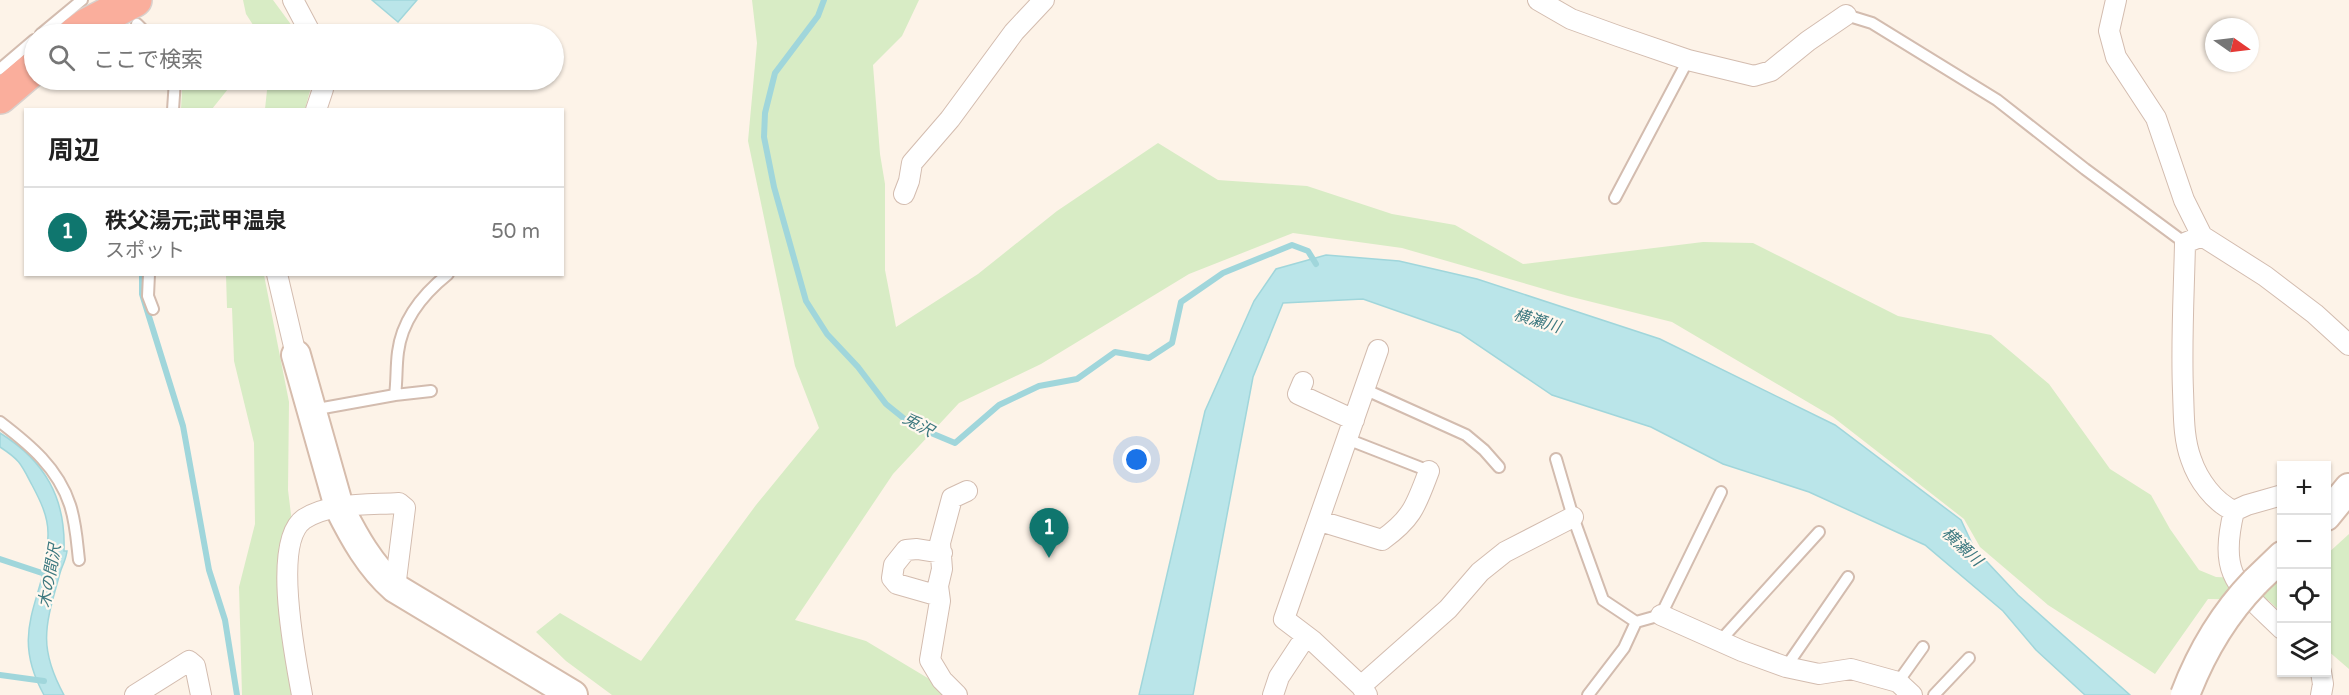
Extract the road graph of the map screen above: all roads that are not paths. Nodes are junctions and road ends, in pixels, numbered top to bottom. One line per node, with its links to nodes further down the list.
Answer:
1 (82, 0): 8 (lane)
2 (293, 0): 10 (street)
3 (1044, 0): 20 (street)
4 (1538, 0): 12 (street)
5 (2116, 0): 22 (street)
6 (136, 12): 9 (highway)
7 (1846, 15): 12 (street); 22 (lane)
8 (53, 24)
9 (91, 24)
10 (306, 24)
11 (24, 49): 13 (lane)
12 (1688, 60): 21 (lane)
13 (0, 69)
14 (24, 77): 17 (highway)
15 (174, 90): 18 (lane)
16 (323, 90): 19 (street)
17 (0, 97)
18 (173, 108)
19 (317, 108)
20 (904, 194)
21 (1615, 198)
22 (2194, 239): 27 (street); 45 (street)
23 (149, 276): 26 (lane)
24 (277, 276): 29 (street)
25 (445, 276): 33 (lane)
26 (153, 309)
27 (2349, 345)
28 (1378, 350): 31 (street)
29 (296, 355): 34 (street)
30 (1303, 382): 35 (street)
31 (1364, 389): 35 (street); 39 (lane)
32 (431, 391): 33 (lane)
33 (395, 395): 34 (lane)
34 (311, 410): 44 (street)
35 (1354, 420): 37 (street)
36 (0, 422): 50 (lane)
37 (1347, 439): 40 (lane); 47 (street)
38 (1556, 459): 46 (lane)
39 (1499, 467)
40 (1429, 471): 47 (street)
41 (967, 491): 49 (street)
42 (1721, 492): 55 (lane)
43 (2277, 496): 45 (street)
44 (339, 507): 53 (street); 53 (street); 68 (street)
45 (2235, 511): 57 (street)
46 (1573, 517): 56 (lane); 65 (street)
47 (1320, 521): 58 (street)
48 (1819, 532): 59 (lane)
49 (942, 554): 54 (street); 54 (street)
50 (79, 561)
51 (2277, 561): 74 (street, bridge)
52 (1848, 577): 62 (lane)
53 (396, 588): 69 (street)
54 (939, 596): 70 (street)
55 (1661, 615): 56 (lane); 59 (street)
56 (1636, 622): 72 (lane)
57 (2277, 624)
58 (1306, 636): 65 (street); 71 (street)
59 (1720, 641): 62 (street)
60 (1923, 647): 64 (lane)
61 (1969, 658): 73 (lane)
62 (1786, 667): 64 (street)
63 (2322, 677): 75 (street)
64 (1905, 689)
65 (1364, 691)
66 (135, 695): 67 (street)
67 (201, 695)
68 (302, 695)
69 (573, 695)
70 (957, 695)
71 (1273, 695)
72 (1588, 695)
73 (1934, 695)
74 (2185, 695)
75 (2321, 695)

